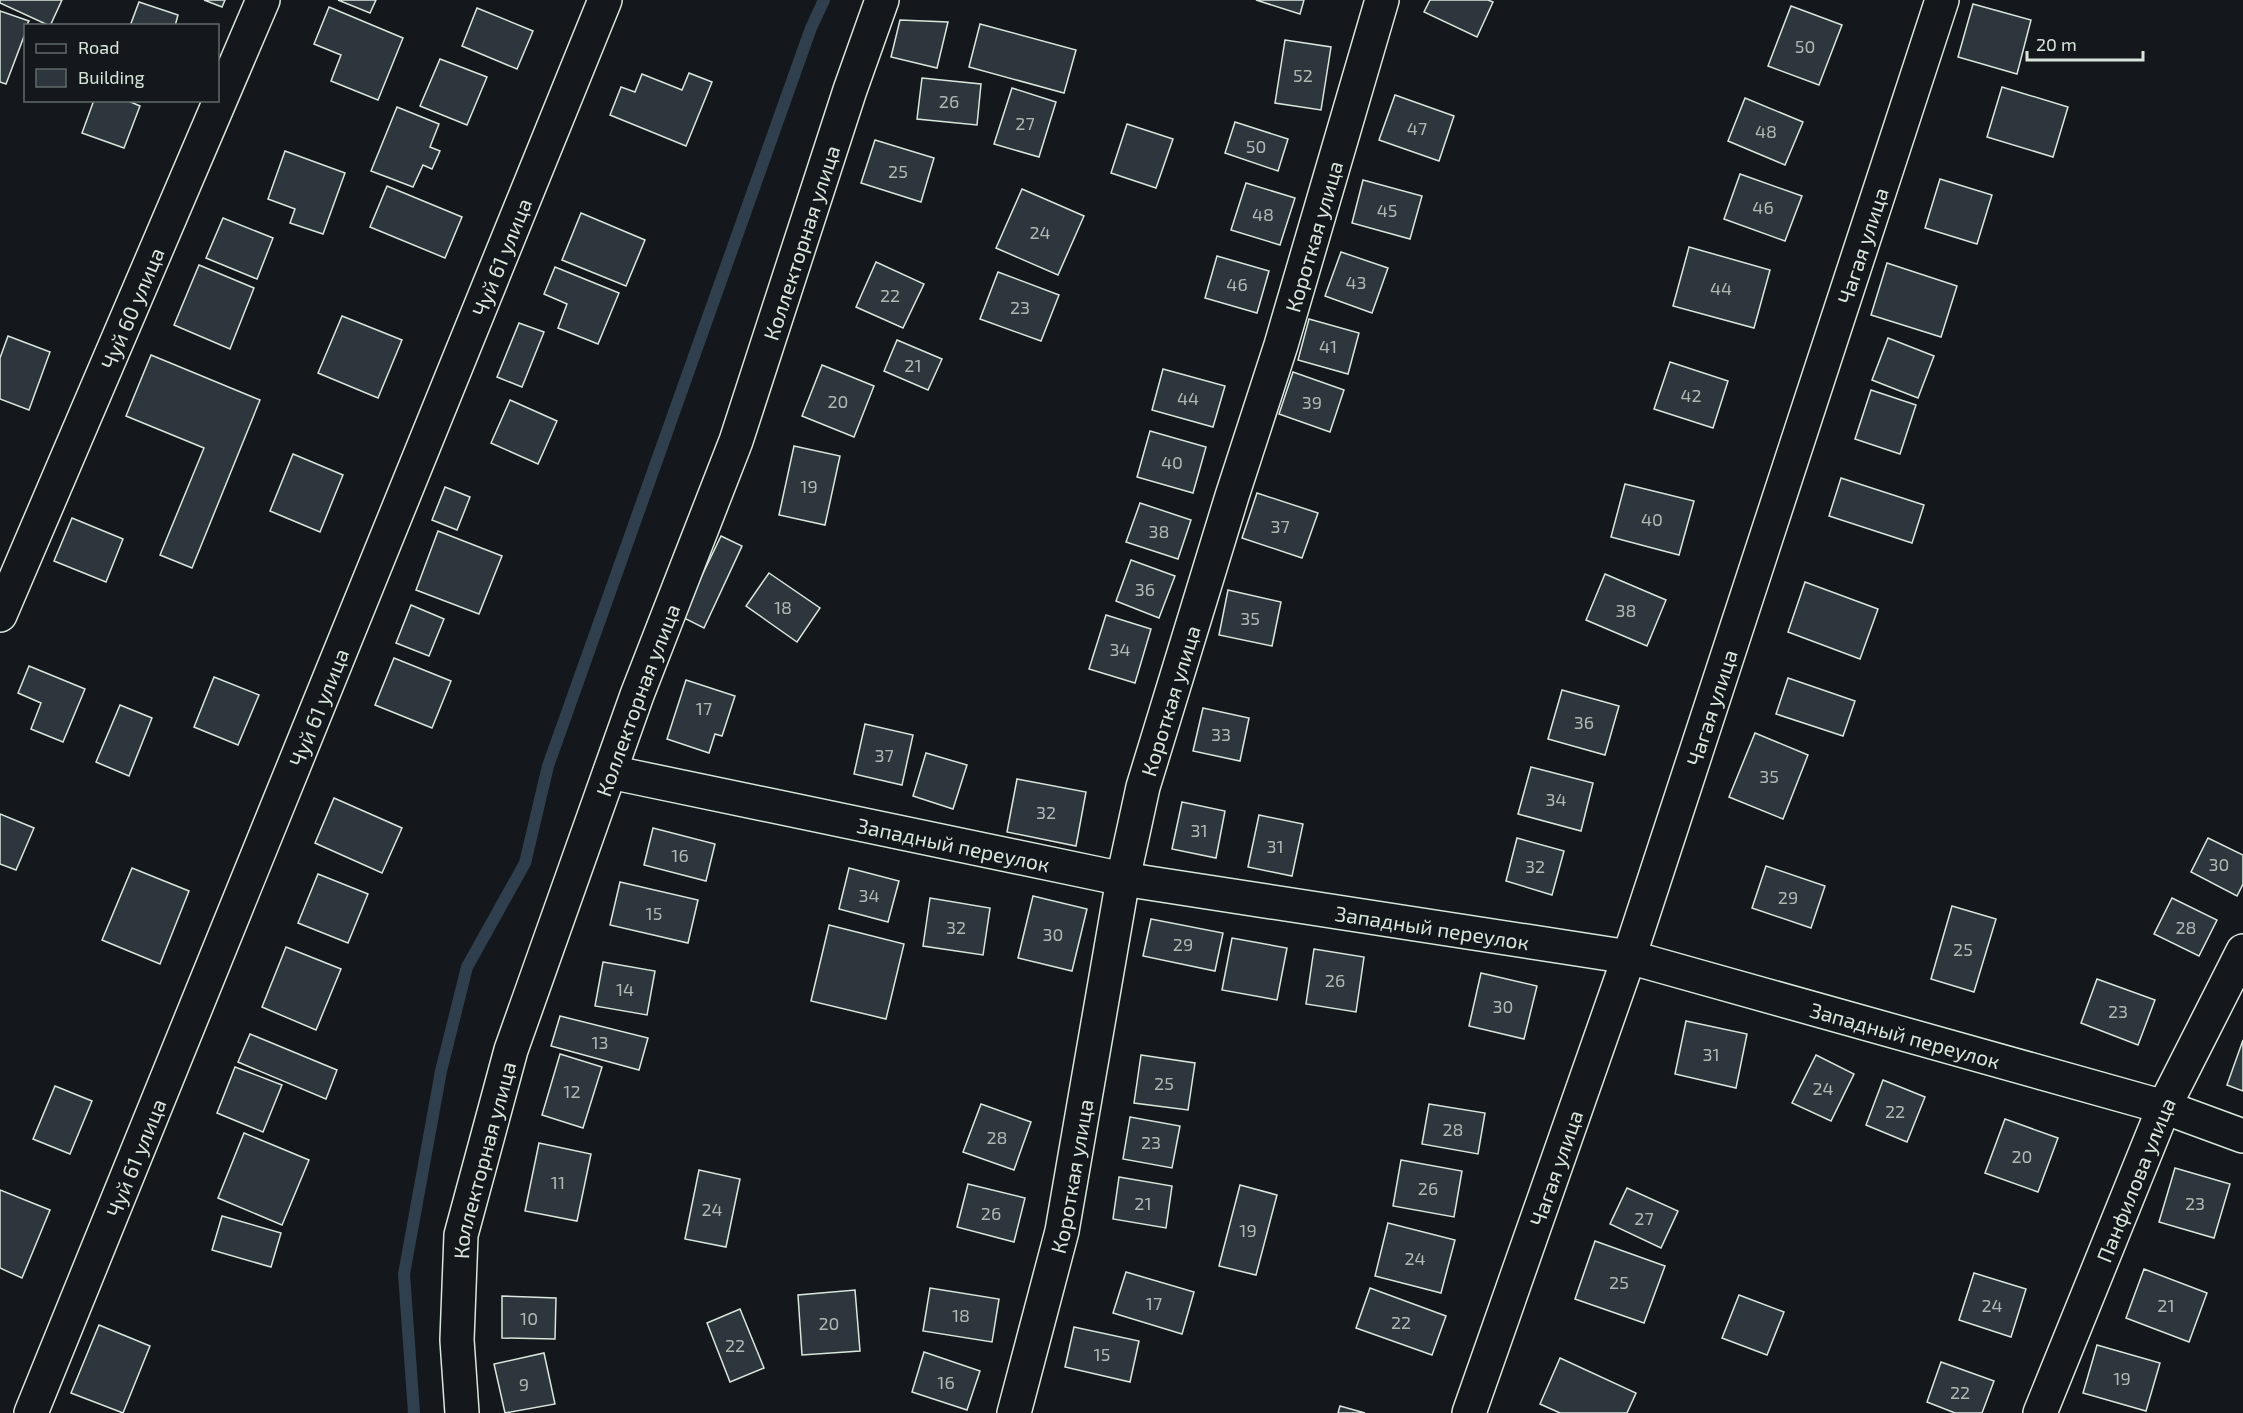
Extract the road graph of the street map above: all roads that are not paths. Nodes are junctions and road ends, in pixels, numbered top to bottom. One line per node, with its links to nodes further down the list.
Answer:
1 (263, 0): 6 (street, Чуй 60 улица)
2 (605, 0): 13 (street, Чуй 61 улица)
3 (882, 0): 7 (street, Коллекторная улица)
4 (1382, 0): 8 (street, Короткая улица)
5 (1942, 0): 10 (street, Чагая улица)
6 (0, 615)
7 (610, 772): 8 (street, Западный переулок); 14 (street, Коллекторная улица)
8 (1123, 879): 10 (street, Западный переулок); 15 (street, Короткая улица)
9 (2243, 951): 11 (street, Панфилова улица)
10 (1629, 957): 11 (street, Западный переулок); 16 (street, Чагая улица)
11 (2164, 1107): 12 (street, Западный переулок); 17 (street, Панфилова улица)
12 (2243, 1136)
13 (31, 1413)
14 (462, 1413)
15 (1014, 1413)
16 (1469, 1413)
17 (2040, 1413)

